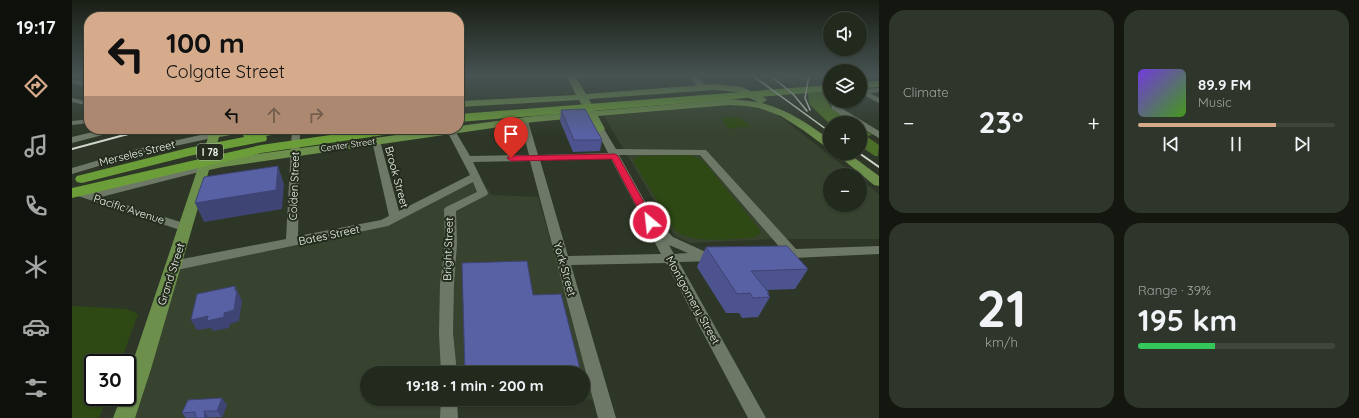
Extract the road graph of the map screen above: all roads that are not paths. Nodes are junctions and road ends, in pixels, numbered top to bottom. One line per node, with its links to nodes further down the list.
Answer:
1 (602, 96): 6 (main road)
2 (683, 96): 14 (highway)
3 (736, 96): 9 (main road)
4 (737, 96): 17 (highway)
5 (753, 96): 22 (main road)
6 (582, 97): 8 (main road); 15 (main road, Montgomery Street)
7 (72, 100): 10 (street)
8 (543, 100): 11 (main road); 12 (highway)
9 (730, 102): 15 (main road, Center Street); 22 (main road, Center Street)
10 (84, 103)
11 (464, 104)
12 (464, 108)
13 (837, 108): 16 (street)
14 (464, 113)
15 (592, 114): 18 (main road, Center Street); 20 (highway); 25 (main road, Montgomery Street)
16 (849, 116)
17 (464, 118)
18 (524, 121): 21 (main road, Center Street); 42 (street, York Street)
19 (81, 122): 24 (street)
20 (464, 126)
21 (464, 126)
22 (806, 126): 37 (main road)
23 (867, 128): 36 (street)
24 (72, 129)
25 (600, 129): 41 (street, Montgomery Street)
26 (95, 134): 38 (street)
27 (207, 134): 46 (street, Merseles Street)
28 (214, 134): 45 (main road, Grand Street)
29 (258, 134): 48 (highway)
30 (289, 134): 49 (highway, I 78)
31 (296, 134): 40 (street, Colden Street)
32 (326, 134): 51 (highway, I 78)
33 (339, 134): 52 (highway)
34 (418, 134): 39 (main road, Center Street)
35 (458, 134): 43 (street, Bright Street)
36 (879, 136)
37 (823, 139)
38 (72, 140)
39 (376, 142): 40 (main road, Center Street); 54 (street, Brook Street)
40 (295, 152): 45 (main road, Center Street); 57 (street, Colden Street)
41 (614, 154): 42 (street); 55 (street, Montgomery Street); 59 (street)
42 (534, 158): 43 (street); 64 (street, York Street)
43 (467, 159): 47 (street, Bright Street)
44 (850, 160): 50 (main road)
45 (204, 168): 53 (street); 56 (main road, Grand Street)
46 (72, 171)
47 (476, 176): 54 (street, Bates Street); 66 (street, Bright Street)
48 (72, 177)
49 (72, 182)
50 (879, 182)
51 (72, 186)
52 (72, 192): 53 (street, Pacific Avenue)
53 (91, 197): 56 (street, Pacific Avenue)
54 (395, 218): 57 (street, Bates Street)
55 (650, 222): 62 (street); 63 (street, Montgomery Street)
56 (186, 228): 65 (main road, Grand Street)
57 (292, 242): 65 (street, Bates Street)
58 (879, 250): 59 (street)
59 (793, 254): 60 (street)
60 (770, 255)
61 (731, 256): 62 (street)
62 (708, 257): 63 (street)
63 (670, 259): 64 (street); 71 (street, Montgomery Street)
64 (563, 261): 70 (street, York Street)
65 (172, 266): 68 (main road, Grand Street)
66 (449, 366)
67 (449, 406): 69 (street)
68 (124, 418)
69 (449, 418)
70 (607, 418)
71 (757, 418)

